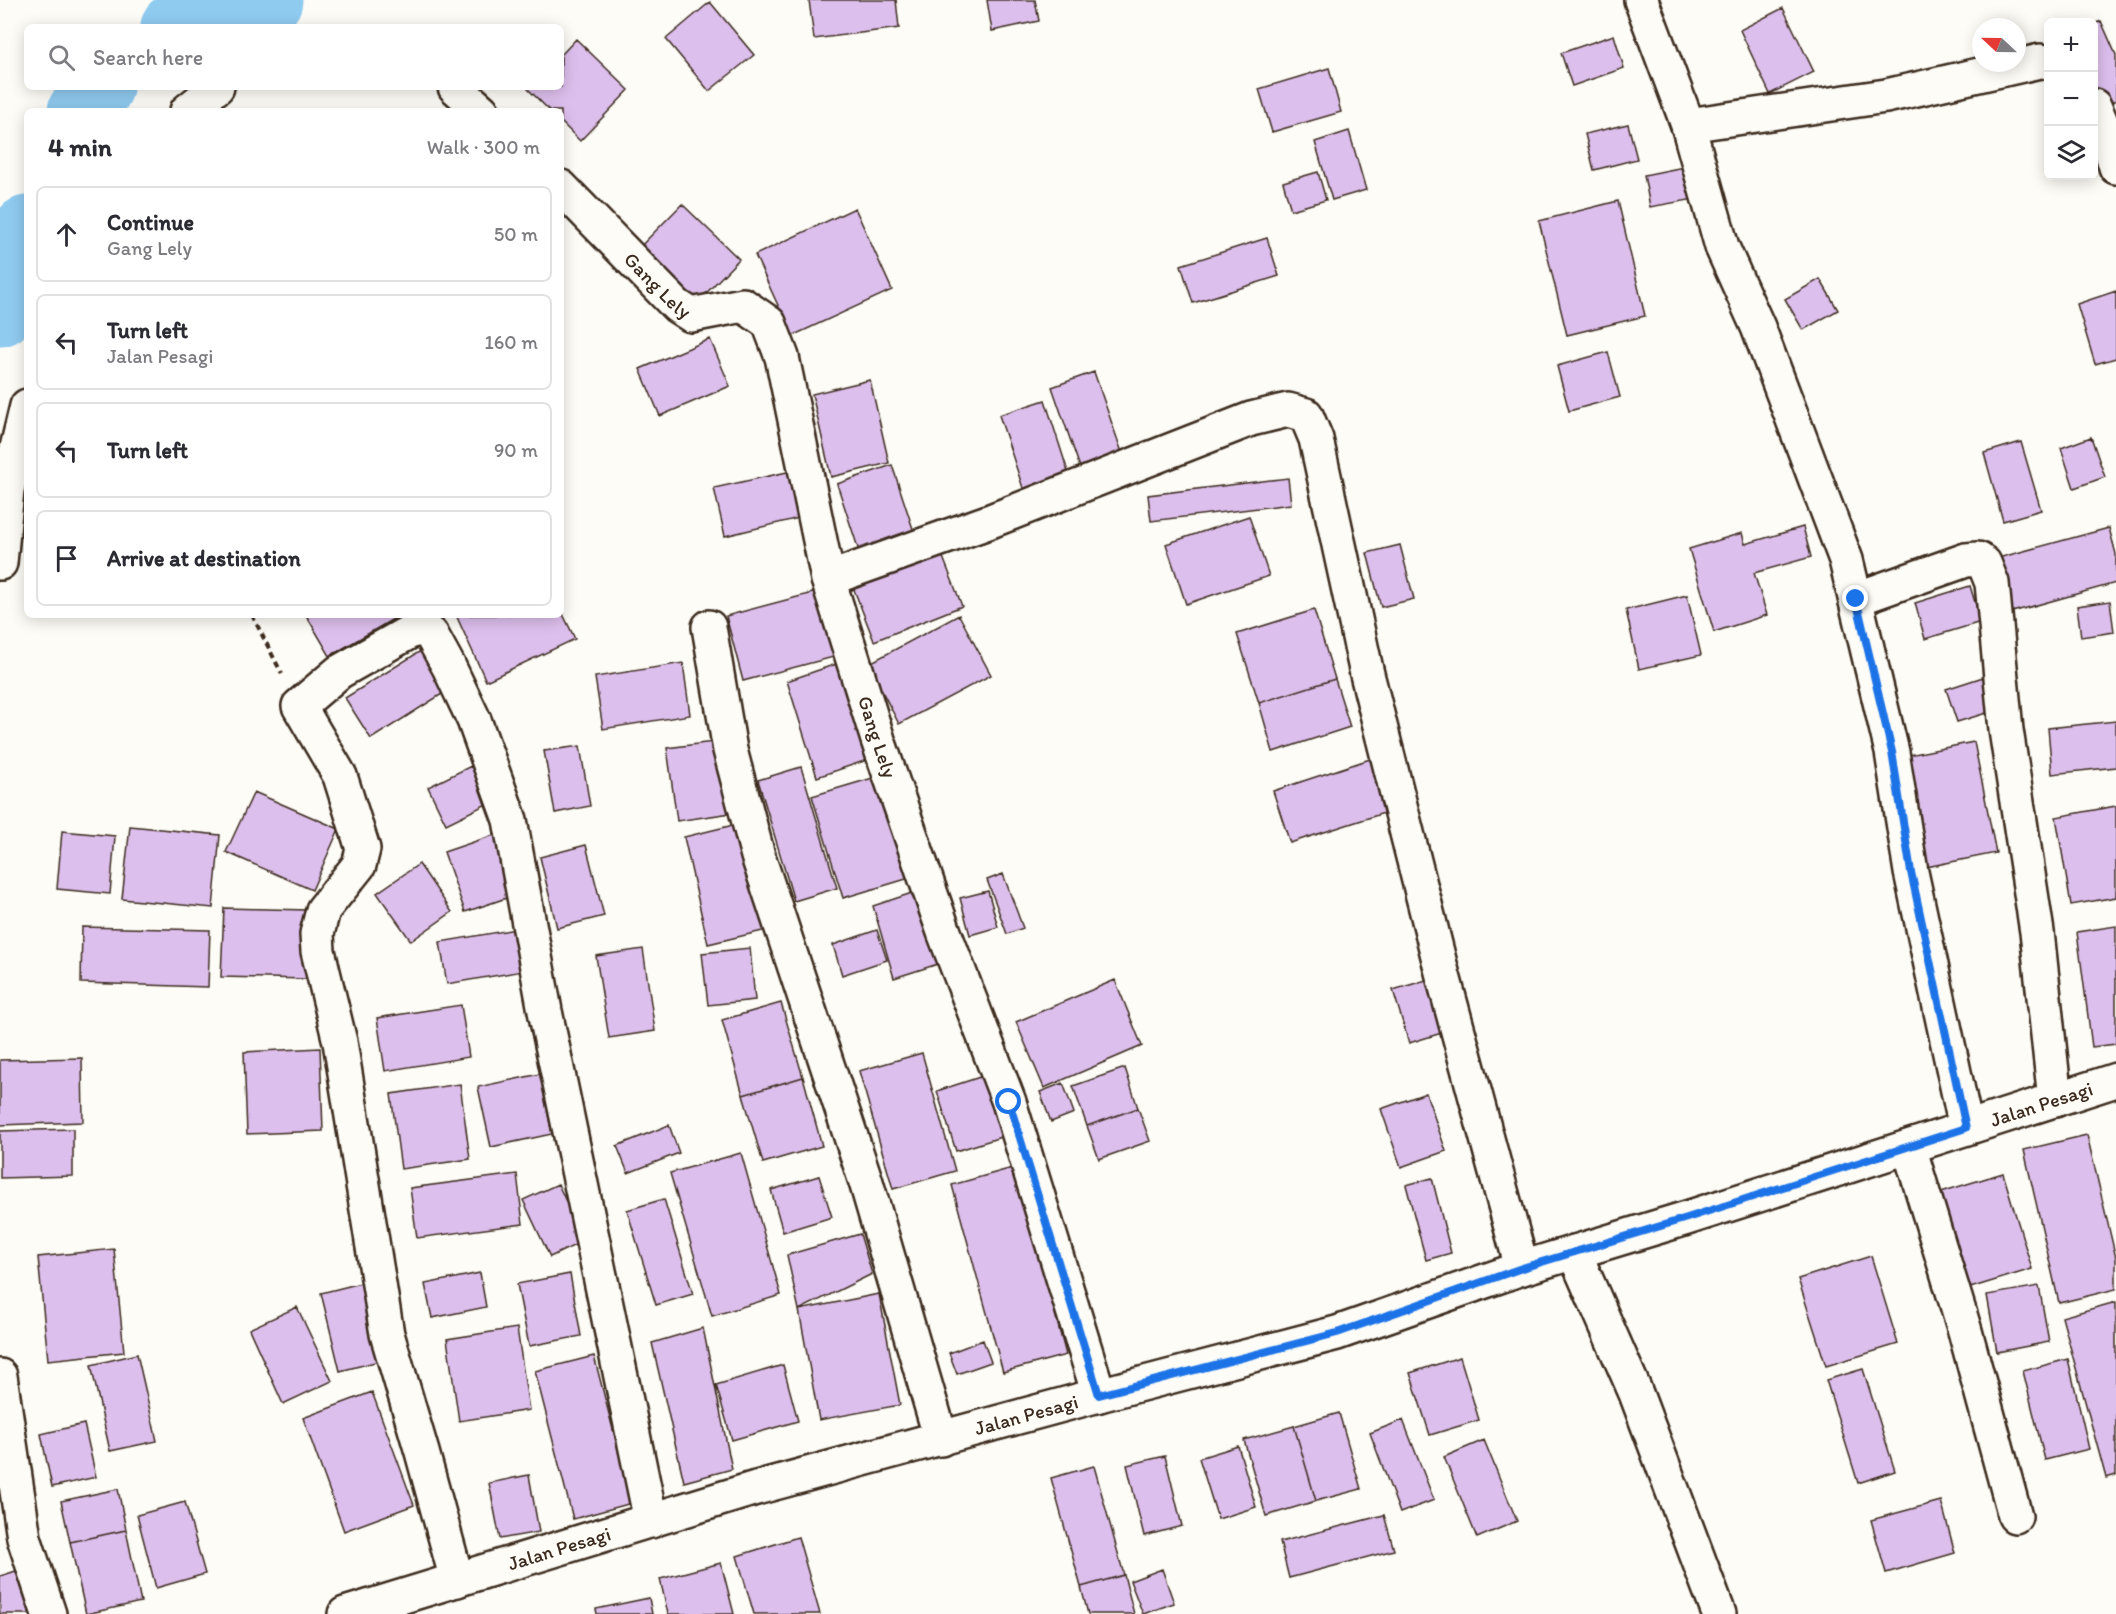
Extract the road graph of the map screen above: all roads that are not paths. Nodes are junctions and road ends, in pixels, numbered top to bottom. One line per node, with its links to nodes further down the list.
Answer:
1 (1641, 0): 8 (street)
2 (2044, 61): 8 (street)
3 (213, 90): 5 (street)
4 (458, 90): 6 (street)
5 (191, 108)
6 (479, 108)
7 (2098, 115): 9 (street)
8 (1688, 125): 14 (street)
9 (2116, 167)
10 (564, 190): 13 (street, Gang Lely)
11 (24, 419): 12 (street)
12 (0, 563)
13 (828, 579): 21 (street); 23 (street, Gang Lely)
14 (1856, 599): 17 (street); 18 (street)
15 (709, 627): 24 (street)
16 (2116, 1080): 17 (street, Jalan Pesagi)
17 (2055, 1100): 18 (street, Jalan Pesagi)
18 (1966, 1128): 19 (street, Jalan Pesagi)
19 (1910, 1147): 20 (street, Jalan Pesagi); 25 (street)
20 (1574, 1252): 21 (street, Jalan Pesagi); 30 (street)
21 (1522, 1268): 23 (street, Jalan Pesagi)
22 (0, 1376): 28 (street)
23 (1099, 1395): 24 (street, Jalan Pesagi)
24 (941, 1438): 26 (street, Jalan Pesagi)
25 (2015, 1515)
26 (651, 1521): 27 (street, Jalan Pesagi); 27 (street)
27 (457, 1580): 29 (street, Jalan Pesagi)
28 (48, 1614)
29 (345, 1614)
30 (1719, 1614)

